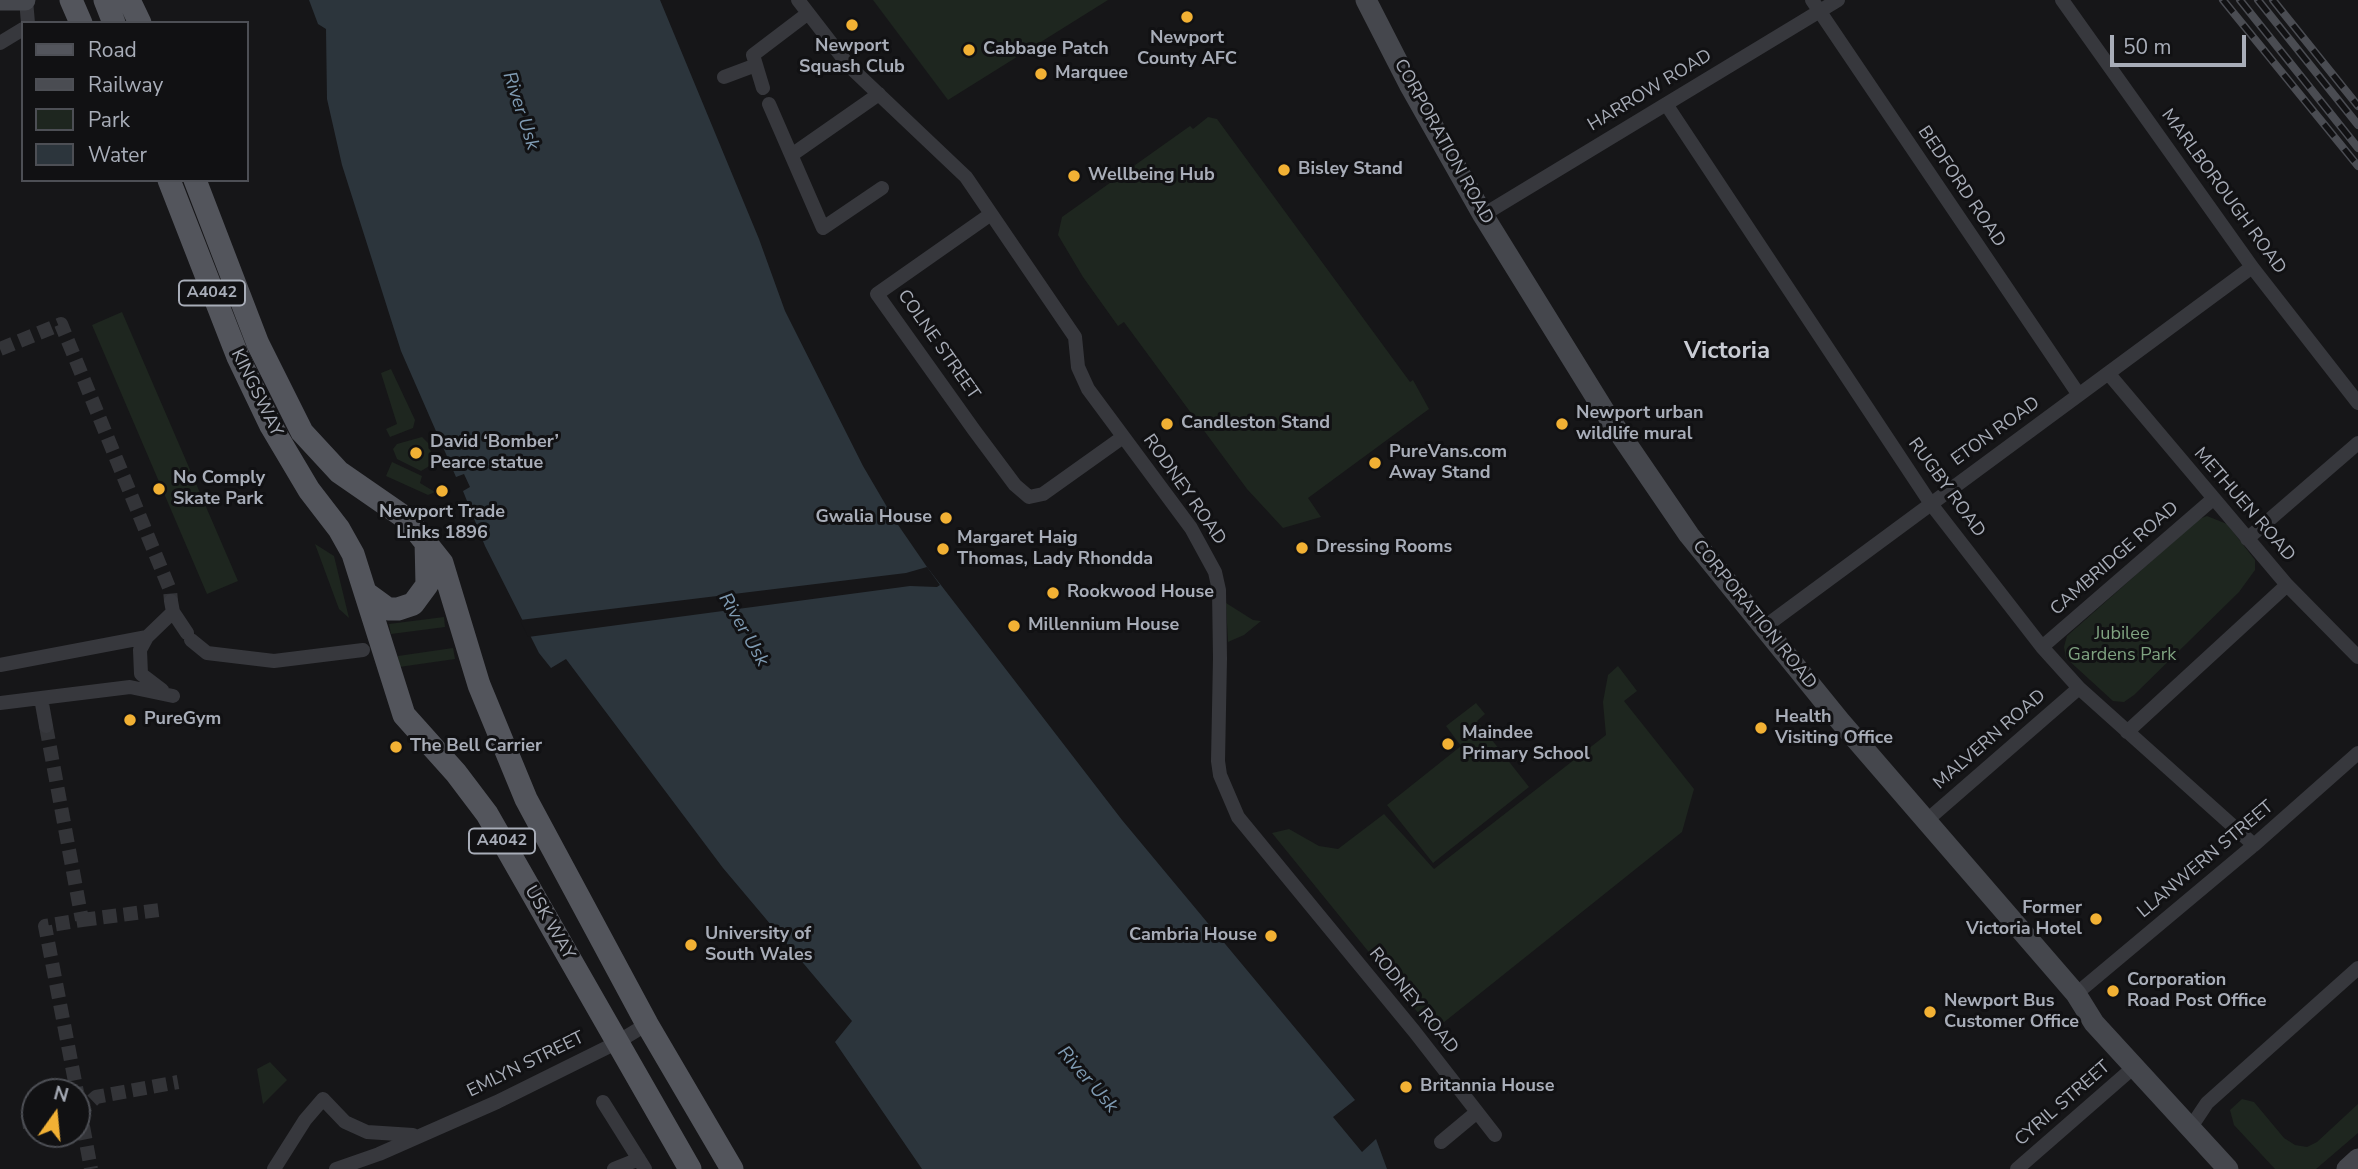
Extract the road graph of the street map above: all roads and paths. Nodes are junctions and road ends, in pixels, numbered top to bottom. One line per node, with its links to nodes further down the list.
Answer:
1 (0, 0): 2 (street)
2 (25, 0): 11 (street)
3 (71, 0): 12 (main road)
4 (105, 0): 13 (main road)
5 (798, 0): 10 (street, RODNEY ROAD)
6 (1366, 0): 28 (street, CORPORATION ROAD)
7 (1838, 0): 9 (street, HARROW ROAD)
8 (2062, 0): 30 (street, MARLBOROUGH ROAD)
9 (1815, 6): 21 (street, HARROW ROAD); 32 (street, BEDFORD ROAD)
10 (807, 14): 16 (street); 19 (street, RODNEY ROAD)
11 (28, 21)
12 (80, 21)
13 (113, 21)
14 (21, 30): 15 (street)
15 (0, 43)
16 (755, 65): 17 (street); 18 (street)
17 (724, 77)
18 (763, 88)
19 (879, 94): 22 (street); 27 (street, RODNEY ROAD)
20 (769, 104): 22 (street)
21 (1665, 104): 28 (street, HARROW ROAD); 37 (street, RUGBY ROAD)
22 (793, 154): 26 (street)
23 (163, 182): 29 (main road, A4042)
24 (170, 182): 29 (main road, KINGSWAY / A4042)
25 (196, 182): 38 (main road, KINGSWAY / A4042)
26 (882, 188)
27 (991, 214): 34 (street, RODNEY ROAD); 34 (street, COLNE STREET)
28 (1483, 215): 42 (street, CORPORATION ROAD)
29 (186, 229): 41 (main road, KINGSWAY / A4042)
30 (2252, 267): 31 (street, ETON ROAD); 33 (street, MARLBOROUGH ROAD)
31 (2108, 373): 32 (street, ETON ROAD); 36 (street, METHUEN ROAD)
32 (2079, 395): 37 (street, ETON ROAD)
33 (2358, 403)
34 (1124, 437): 62 (street, RODNEY ROAD)
35 (2358, 443): 39 (street)
36 (2213, 499): 39 (street, METHUEN ROAD); 44 (street, CAMBRIDGE ROAD)
37 (1931, 504): 42 (street, ETON ROAD); 44 (street, RUGBY ROAD)
38 (426, 539): 41 (main road); 58 (main road, KINGSWAY / A4042)
39 (2247, 539): 40 (street, METHUEN ROAD)
40 (2287, 584): 46 (street, METHUEN ROAD); 52 (street)
41 (366, 593): 45 (main road, KINGSWAY / A4042)
42 (1763, 628): 54 (street, CORPORATION ROAD)
43 (147, 637): 45 (street); 47 (street); 49 (street)
44 (2042, 647): 48 (street, RUGBY ROAD)
45 (372, 649): 59 (main road, USK WAY / A4042)
46 (2358, 657)
47 (0, 665)
48 (2079, 688): 52 (street, RUGBY ROAD); 54 (street, MALVERN ROAD)
49 (41, 698): 50 (street); 51 (street)
50 (0, 704)
51 (46, 726)
52 (2127, 732): 55 (street, RUGBY ROAD)
53 (2358, 753): 55 (street, LLANWERN STREET)
54 (1926, 821): 57 (street, CORPORATION ROAD)
55 (2254, 845): 57 (street, LLANWERN STREET)
56 (2358, 968): 63 (street)
57 (2076, 993): 60 (street, CORPORATION ROAD)
58 (647, 1024): 59 (street, EMLYN STREET); 73 (main road, A4042)
59 (616, 1043): 64 (street, EMLYN STREET); 72 (main road, USK WAY / A4042)
60 (2134, 1067): 63 (street, CORPORATION ROAD); 74 (street, CYRIL STREET)
61 (603, 1102): 68 (street)
62 (1478, 1112): 65 (street, RODNEY ROAD); 66 (street)
63 (2191, 1127): 75 (street, CORPORATION ROAD)
64 (417, 1134): 69 (street, EMLYN STREET); 70 (street, EMLYN STREET)
65 (1495, 1135)
66 (1441, 1142)
67 (2358, 1159): 76 (street)
68 (642, 1164): 71 (street)
69 (274, 1169)
70 (336, 1169)
71 (614, 1169)
72 (690, 1169)
73 (732, 1169)
74 (2017, 1169)
75 (2228, 1169)
76 (2347, 1169)

